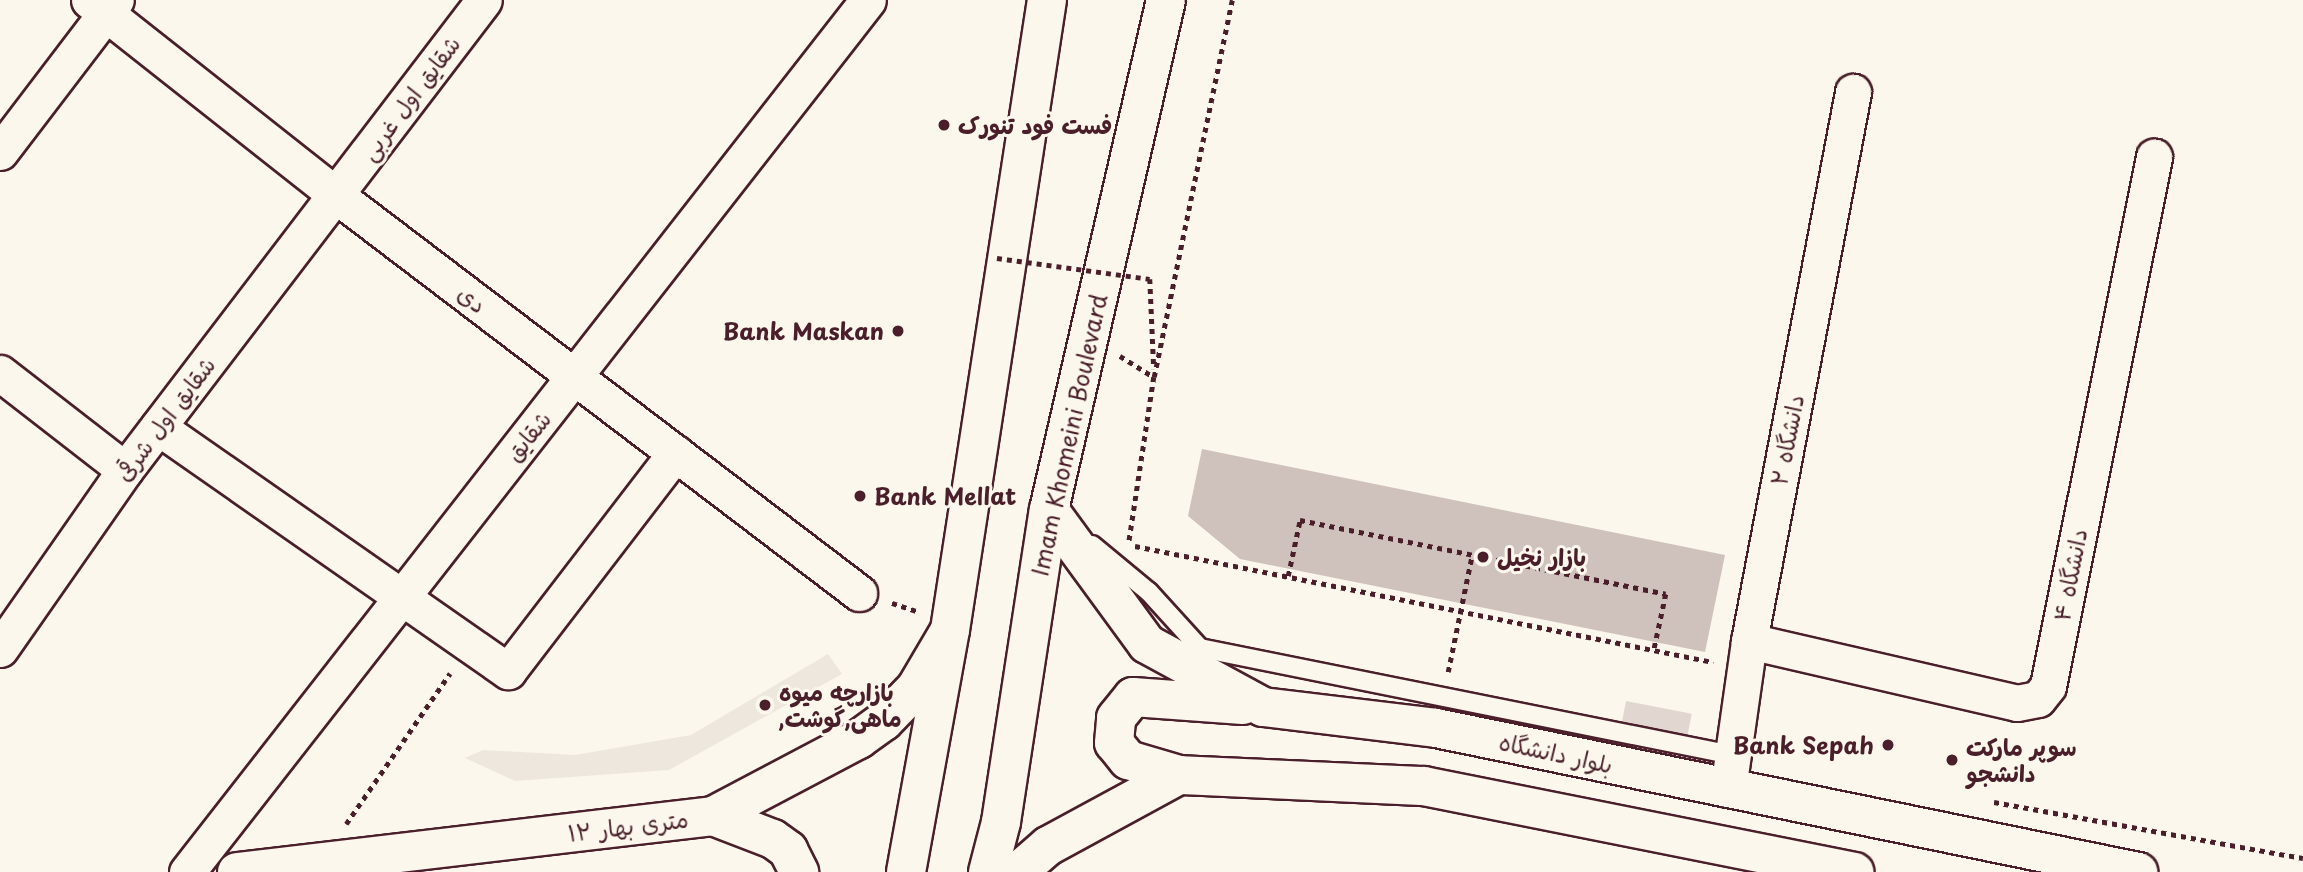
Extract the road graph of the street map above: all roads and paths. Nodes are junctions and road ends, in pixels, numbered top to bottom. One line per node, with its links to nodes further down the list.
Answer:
1 (484, 0): 10 (street, شقایق اول غربی)
2 (868, 0): 14 (street, شقایق)
3 (1046, 0): 27 (main road)
4 (1166, 0): 12 (main road, Imam Khomeini Boulevard)
5 (1232, 0): 15 (path)
6 (104, 4): 8 (street); 10 (street, دی)
7 (1853, 92): 31 (street, دانشگاه ۲)
8 (0, 152)
9 (2154, 158): 31 (street, دانشگاه ۴)
10 (337, 195): 14 (street, دی); 16 (street, شقایق اول شرقی)
11 (997, 258): 15 (path, bridge)
12 (1089, 337): 15 (path); 19 (main road, Imam Khomeini Boulevard)
13 (0, 373): 18 (street)
14 (575, 377): 17 (street, دی); 24 (street, شقایق)
15 (1154, 377): 20 (path)
16 (158, 427): 18 (street, شقایق اول شرقی); 24 (street)
17 (675, 453): 25 (street, دی); 28 (street)
18 (125, 470): 29 (street, شقایق اول شرقی)
19 (1049, 510): 23 (lane); 33 (main road, بلوار دانشگاه); 44 (main road, Imam Khomeini Boulevard)
20 (1129, 544): 22 (path); 23 (path)
21 (1472, 555): 22 (path); 26 (path); 30 (path)
22 (1288, 576): 26 (path)
23 (1149, 592): 32 (lane)
24 (402, 593): 28 (street); 40 (street, شقایق)
25 (859, 593): 27 (path)
26 (1460, 611): 30 (path); 32 (path)
27 (950, 626): 37 (main road, ۱۲ متری بهار); 43 (main road)
28 (471, 644): 39 (path)
29 (0, 649)
30 (1654, 650): 31 (path)
31 (1747, 655): 34 (street, دانشگاه ۲)
32 (1442, 697): 34 (lane)
33 (1263, 707): 34 (main road, بلوار دانشگاه); 35 (main road)
34 (1730, 772): 47 (main road, بلوار دانشگاه)
35 (1179, 775): 45 (main road); 46 (main road)
36 (1990, 802): 38 (path)
37 (713, 816): 39 (main road, ۱۲ متری بهار); 42 (main road)
38 (2303, 858)
39 (328, 861): 41 (main road, ۱۲ متری بهار)
40 (187, 872)
41 (237, 872)
42 (799, 872)
43 (906, 872)
44 (988, 872)
45 (1018, 872)
46 (1854, 872)
47 (2138, 872)

